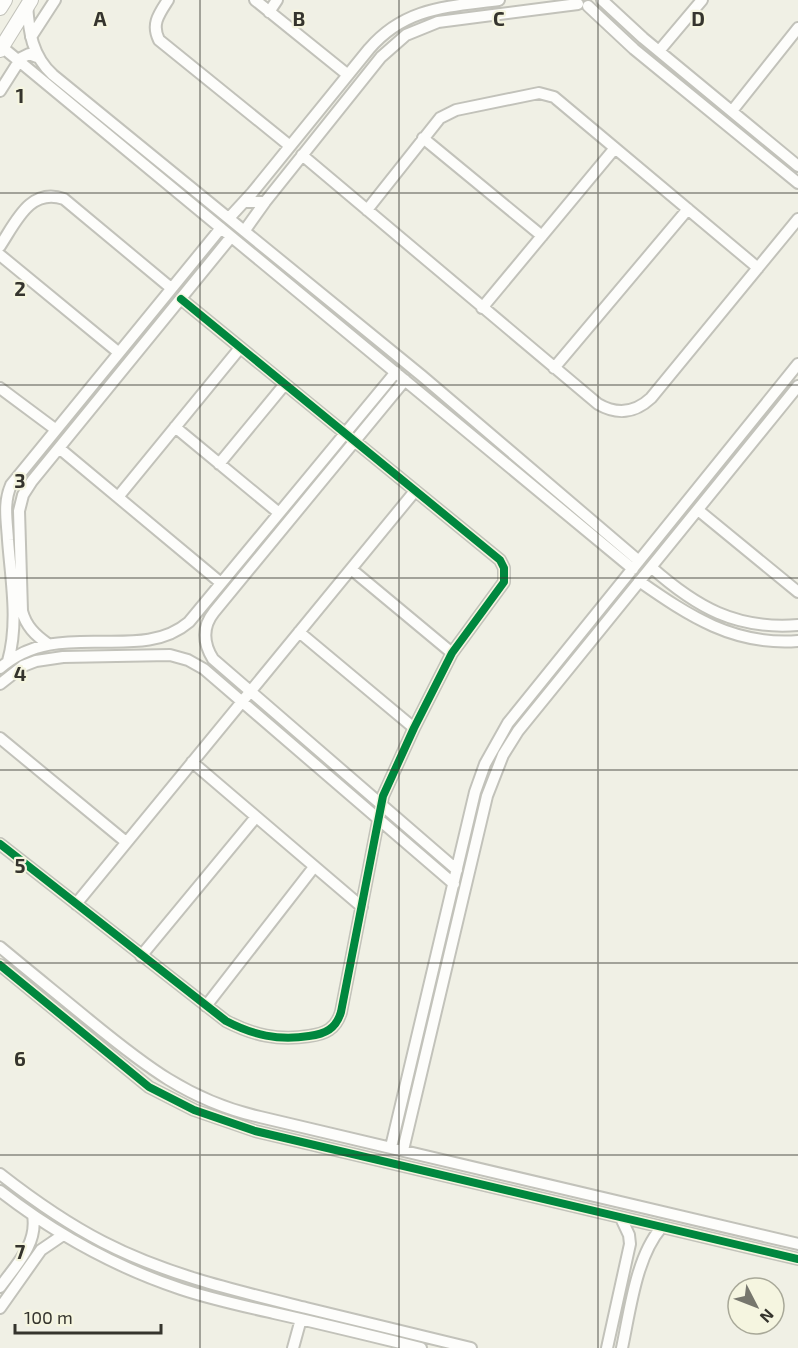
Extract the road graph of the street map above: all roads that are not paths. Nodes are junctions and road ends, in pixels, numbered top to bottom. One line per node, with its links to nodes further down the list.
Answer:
1 (5, 0): 11 (street)
2 (55, 0): 14 (street)
3 (168, 0): 23 (street)
4 (255, 0): 12 (street)
5 (277, 0): 12 (street)
6 (499, 0): 19 (street)
7 (602, 0): 16 (street)
8 (702, 0): 16 (street)
9 (584, 2): 25 (street); 29 (street)
10 (29, 3): 14 (street); 15 (street)
11 (0, 8)
12 (269, 12): 19 (street)
13 (798, 28): 21 (street)
14 (31, 37): 17 (street)
15 (1, 49): 18 (street)
16 (659, 51): 21 (street)
17 (38, 57): 18 (street); 26 (street)
18 (19, 62): 20 (street); 28 (street)
19 (348, 75): 23 (street)
20 (0, 91)
21 (732, 111): 27 (street)
22 (423, 138): 24 (street); 33 (street); 38 (street)
23 (290, 146): 30 (street)
24 (615, 148): 32 (street); 38 (street)
25 (302, 155): 31 (street); 33 (street)
26 (161, 162): 28 (street); 34 (street)
27 (798, 166)
28 (152, 172): 36 (street)
29 (798, 183)
30 (245, 202): 31 (street); 34 (street)
31 (265, 202): 37 (street)
32 (688, 209): 42 (street); 51 (street)
33 (367, 210): 46 (street)
34 (229, 218): 37 (street)
35 (798, 219): 42 (street)
36 (221, 228): 39 (street); 43 (street)
37 (245, 230): 45 (street)
38 (542, 236): 46 (street)
39 (231, 237): 44 (street); 47 (street)
40 (0, 246): 43 (street)
41 (0, 255): 49 (street)
42 (758, 268): 51 (street)
43 (171, 288): 49 (street)
44 (181, 298): 48 (street); 61 (street)
45 (329, 300): 47 (street); 69 (street)
46 (482, 308): 51 (street)
47 (321, 311): 52 (street)
48 (240, 348): 54 (street); 57 (street)
49 (118, 352): 58 (street)
50 (798, 364): 69 (street)
51 (554, 368)
52 (396, 372): 53 (street); 59 (street)
53 (405, 380): 60 (street); 69 (street)
54 (285, 384): 59 (street); 62 (street)
55 (798, 386): 66 (street)
56 (0, 388): 58 (street)
57 (175, 427): 62 (street); 65 (street)
58 (55, 429): 63 (street)
59 (345, 433): 60 (street); 68 (street)
60 (355, 441): 64 (street); 82 (street)
61 (59, 448): 65 (street); 78 (street)
62 (219, 464): 68 (street)
63 (4, 490): 67 (street)
64 (415, 491): 71 (street); 79 (street)
65 (118, 497): 73 (street)
66 (698, 510): 70 (street); 74 (street)
67 (3, 511): 80 (street)
68 (279, 513): 73 (street)
69 (636, 565): 93 (street)
70 (651, 567): 72 (street); 75 (street)
71 (351, 569): 76 (street); 79 (street)
72 (639, 581): 77 (street); 104 (street)
73 (221, 583): 78 (street)
74 (798, 592)
75 (798, 625)
76 (299, 632): 82 (street); 84 (street)
77 (798, 641)
78 (48, 644): 80 (street)
79 (452, 653): 84 (street)
80 (4, 664)
81 (0, 684): 83 (street)
82 (250, 691): 83 (street); 87 (street)
83 (242, 702): 86 (street); 89 (street)
84 (414, 728): 87 (street)
85 (0, 738): 90 (street)
86 (192, 762): 88 (street); 90 (street)
87 (382, 804): 89 (street); 93 (street)
88 (256, 817): 92 (street); 98 (street)
89 (379, 819): 94 (street); 96 (street)
90 (126, 842): 95 (street)
91 (0, 844): 95 (street)
92 (315, 867): 96 (street); 100 (street)
93 (457, 870): 94 (street)
94 (454, 884): 103 (street)
95 (76, 904): 98 (street)
96 (362, 907): 100 (street)
97 (0, 947): 101 (street)
98 (141, 956): 100 (street)
99 (0, 965): 102 (street)
100 (206, 1006)
101 (260, 1118): 102 (street); 103 (street)
102 (255, 1131): 108 (street)
103 (391, 1147): 104 (street)
104 (403, 1150): 111 (street)
105 (0, 1174): 118 (street)
106 (0, 1191): 107 (street)
107 (33, 1215): 110 (street); 112 (street)
108 (621, 1218): 109 (street); 113 (street)
109 (661, 1228): 114 (street); 115 (street)
110 (63, 1235): 116 (street); 120 (street)
111 (798, 1245)
112 (22, 1256): 116 (street); 117 (street)
113 (628, 1256): 114 (street); 125 (street)
114 (643, 1258): 126 (street)
115 (798, 1259)
116 (32, 1263): 119 (street)
117 (0, 1287)
118 (275, 1300): 120 (street); 124 (street)
119 (0, 1308)
120 (273, 1313): 121 (street)
121 (301, 1319): 122 (street); 123 (street)
122 (293, 1348)
123 (421, 1348)
124 (471, 1348)
125 (607, 1348)
126 (622, 1348)

